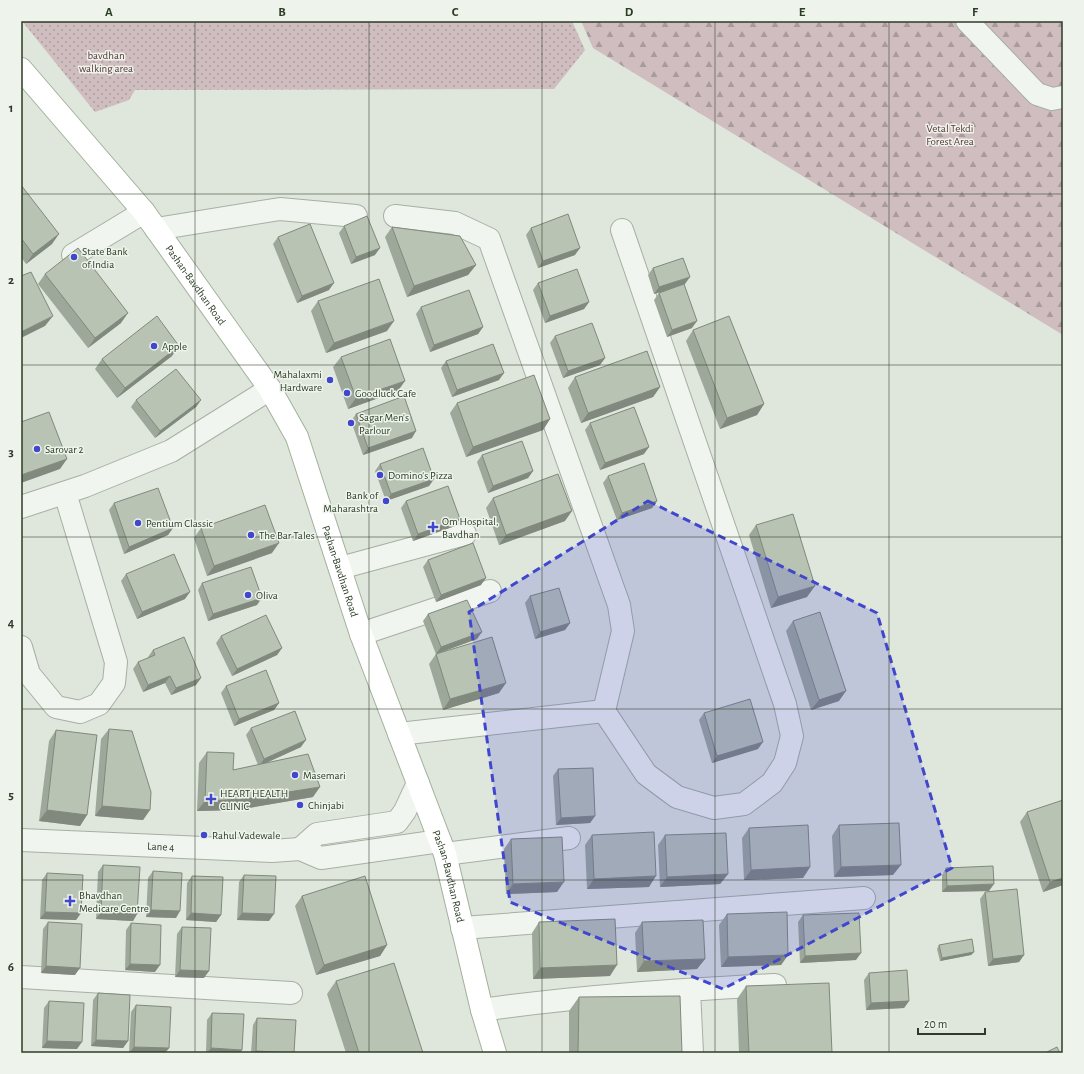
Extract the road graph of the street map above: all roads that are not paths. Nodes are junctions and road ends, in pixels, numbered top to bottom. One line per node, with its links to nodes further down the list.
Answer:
1 (967, 21): 3 (street)
2 (21, 69): 6 (main road, Pashan-Bavdhan Road)
3 (1063, 96)
4 (356, 216): 6 (street)
5 (395, 216): 17 (street)
6 (150, 220): 8 (street); 9 (main road, Pashan-Bavdhan Road)
7 (622, 230): 17 (street)
8 (73, 255)
9 (270, 389): 10 (street); 13 (main road, Pashan-Bavdhan Road)
10 (64, 493): 11 (street); 16 (street)
11 (21, 507)
12 (465, 534): 13 (street)
13 (340, 568): 15 (main road, Pashan-Bavdhan Road)
14 (490, 591): 15 (street)
15 (361, 634): 18 (main road, Pashan-Bavdhan Road)
16 (21, 648)
17 (604, 711): 18 (street)
18 (399, 734): 19 (main road, Pashan-Bavdhan Road)
19 (418, 783): 22 (main road, Pashan-Bavdhan Road); 23 (street)
20 (569, 838): 22 (street, Lane 4)
21 (21, 840): 23 (street, Lane 4)
22 (443, 848): 23 (street, Lane 4); 25 (main road, Pashan-Bavdhan Road)
23 (300, 849)
24 (864, 898): 25 (street)
25 (462, 928): 30 (main road, Pashan-Bavdhan Road)
26 (21, 977): 29 (street)
27 (792, 985): 28 (street)
28 (689, 990): 30 (street); 32 (street)
29 (291, 993)
30 (482, 1010): 31 (main road, Pashan-Bavdhan Road)
31 (495, 1053)
32 (692, 1053)

